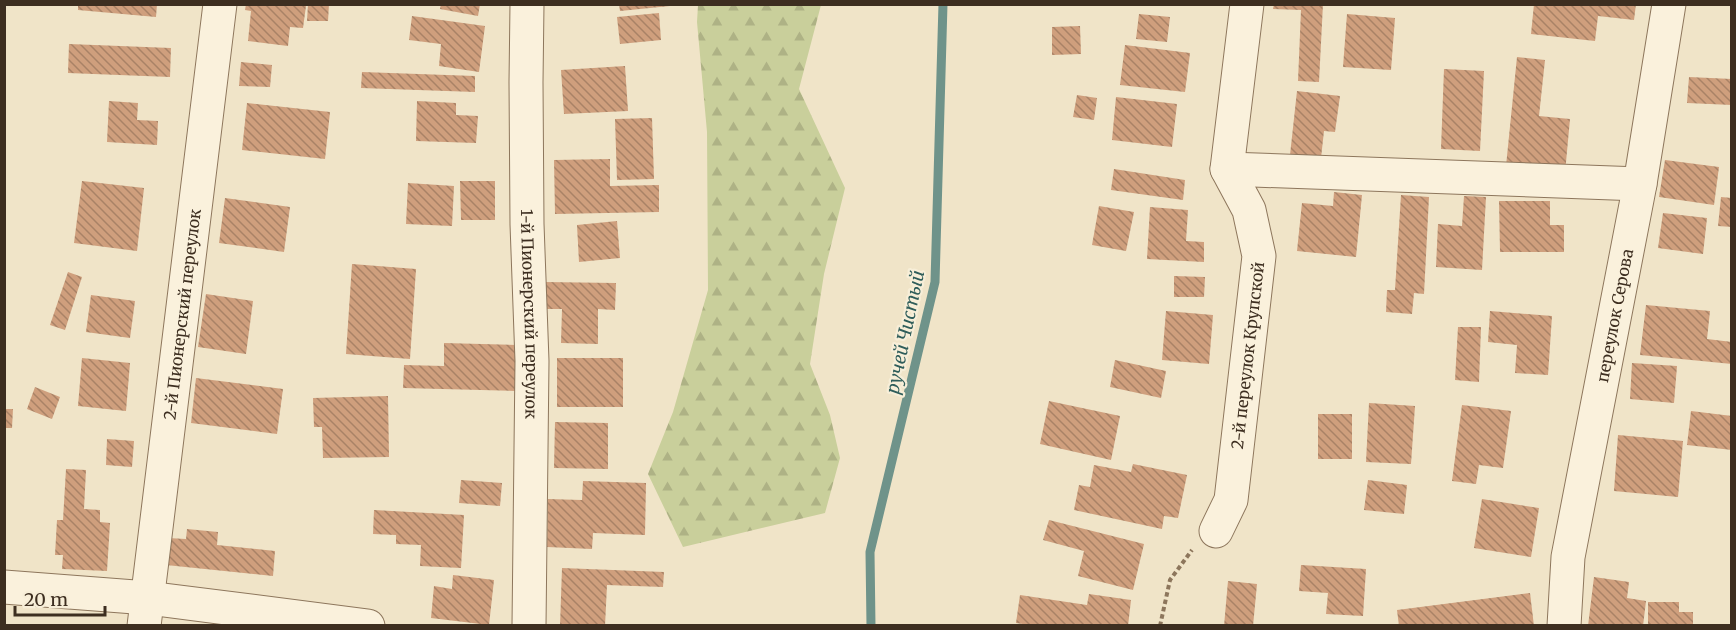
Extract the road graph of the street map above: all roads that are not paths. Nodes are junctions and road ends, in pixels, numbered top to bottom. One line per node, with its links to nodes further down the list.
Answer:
1 (220, 4): 9 (street, 2-й Пионерский переулок)
2 (527, 4): 11 (street, 1-й Пионерский переулок)
3 (1247, 4): 5 (street)
4 (1669, 4): 6 (street, переулок Серова)
5 (1227, 168): 6 (street); 7 (street, 2-й переулок Крупской)
6 (1640, 184): 12 (street, переулок Серова)
7 (1216, 531)
8 (4, 587): 9 (street)
9 (146, 612): 10 (street)
10 (368, 626)
11 (529, 626)
12 (1564, 626)

